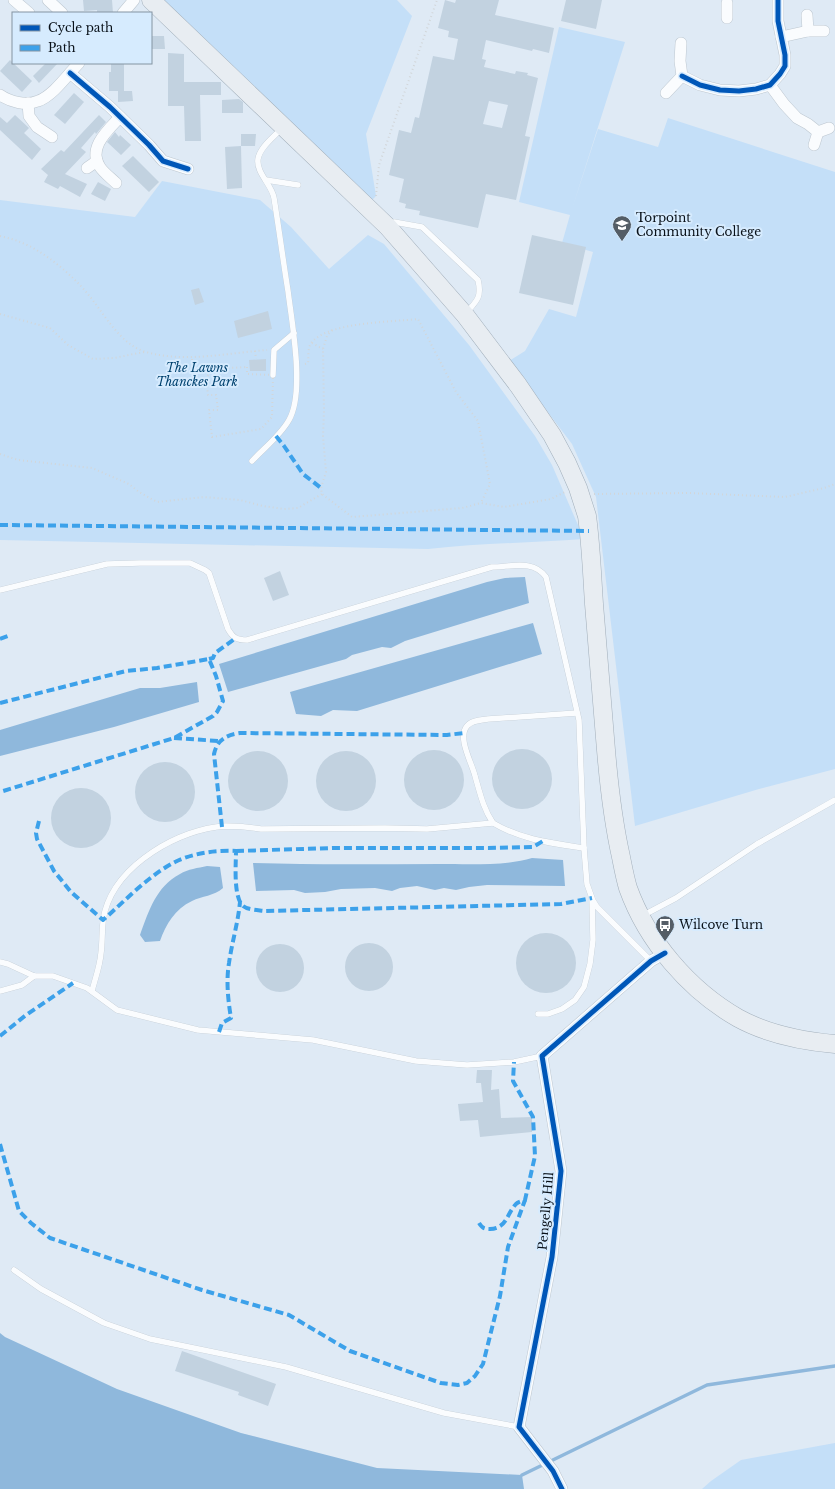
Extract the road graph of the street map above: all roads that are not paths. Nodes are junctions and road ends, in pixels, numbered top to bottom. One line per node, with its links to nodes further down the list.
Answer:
1 (14, 0): 7 (street)
2 (48, 0): 8 (street)
3 (134, 0): 9 (street)
4 (151, 0): 24 (main road)
5 (778, 0): 14 (street)
6 (726, 1): 11 (street)
7 (28, 12)
8 (61, 12)
9 (125, 12)
10 (807, 15): 12 (street)
11 (727, 18)
12 (808, 31): 13 (street); 14 (street)
13 (824, 31)
14 (781, 37): 19 (street)
15 (681, 43): 18 (street)
16 (78, 64): 17 (street)
17 (70, 72): 22 (street); 23 (street)
18 (682, 76): 19 (street); 20 (street)
19 (770, 85): 26 (street)
20 (666, 93)
21 (0, 95): 22 (street)
22 (28, 103): 27 (street)
23 (120, 117): 29 (street); 31 (street)
24 (283, 127): 32 (lane); 35 (main road)
25 (829, 128): 26 (street)
26 (818, 132): 28 (street)
27 (52, 137)
28 (814, 145)
29 (97, 161): 30 (street); 33 (street)
30 (87, 168)
31 (188, 169)
32 (266, 180): 34 (lane); 37 (lane)
33 (116, 183)
34 (298, 185)
35 (388, 227): 36 (main road); 36 (lane)
36 (465, 315): 46 (main road)
37 (294, 333): 38 (lane); 39 (lane)
38 (273, 375)
39 (252, 461)
40 (0, 590): 41 (lane)
41 (577, 713): 43 (lane); 44 (lane)
42 (835, 800): 46 (lane)
43 (493, 823): 44 (lane); 51 (lane)
44 (584, 848): 45 (lane)
45 (592, 898): 47 (lane); 52 (lane)
46 (640, 917): 47 (main road)
47 (658, 957): 53 (main road); 54 (street)
48 (0, 962): 49 (lane)
49 (34, 976): 50 (lane); 51 (lane)
50 (0, 991)
51 (92, 991): 54 (lane)
52 (538, 1014)
53 (835, 1044)
54 (542, 1056): 56 (street, Pengelly Hill)
55 (14, 1270): 56 (lane)
56 (519, 1427): 57 (street)
57 (562, 1489)

